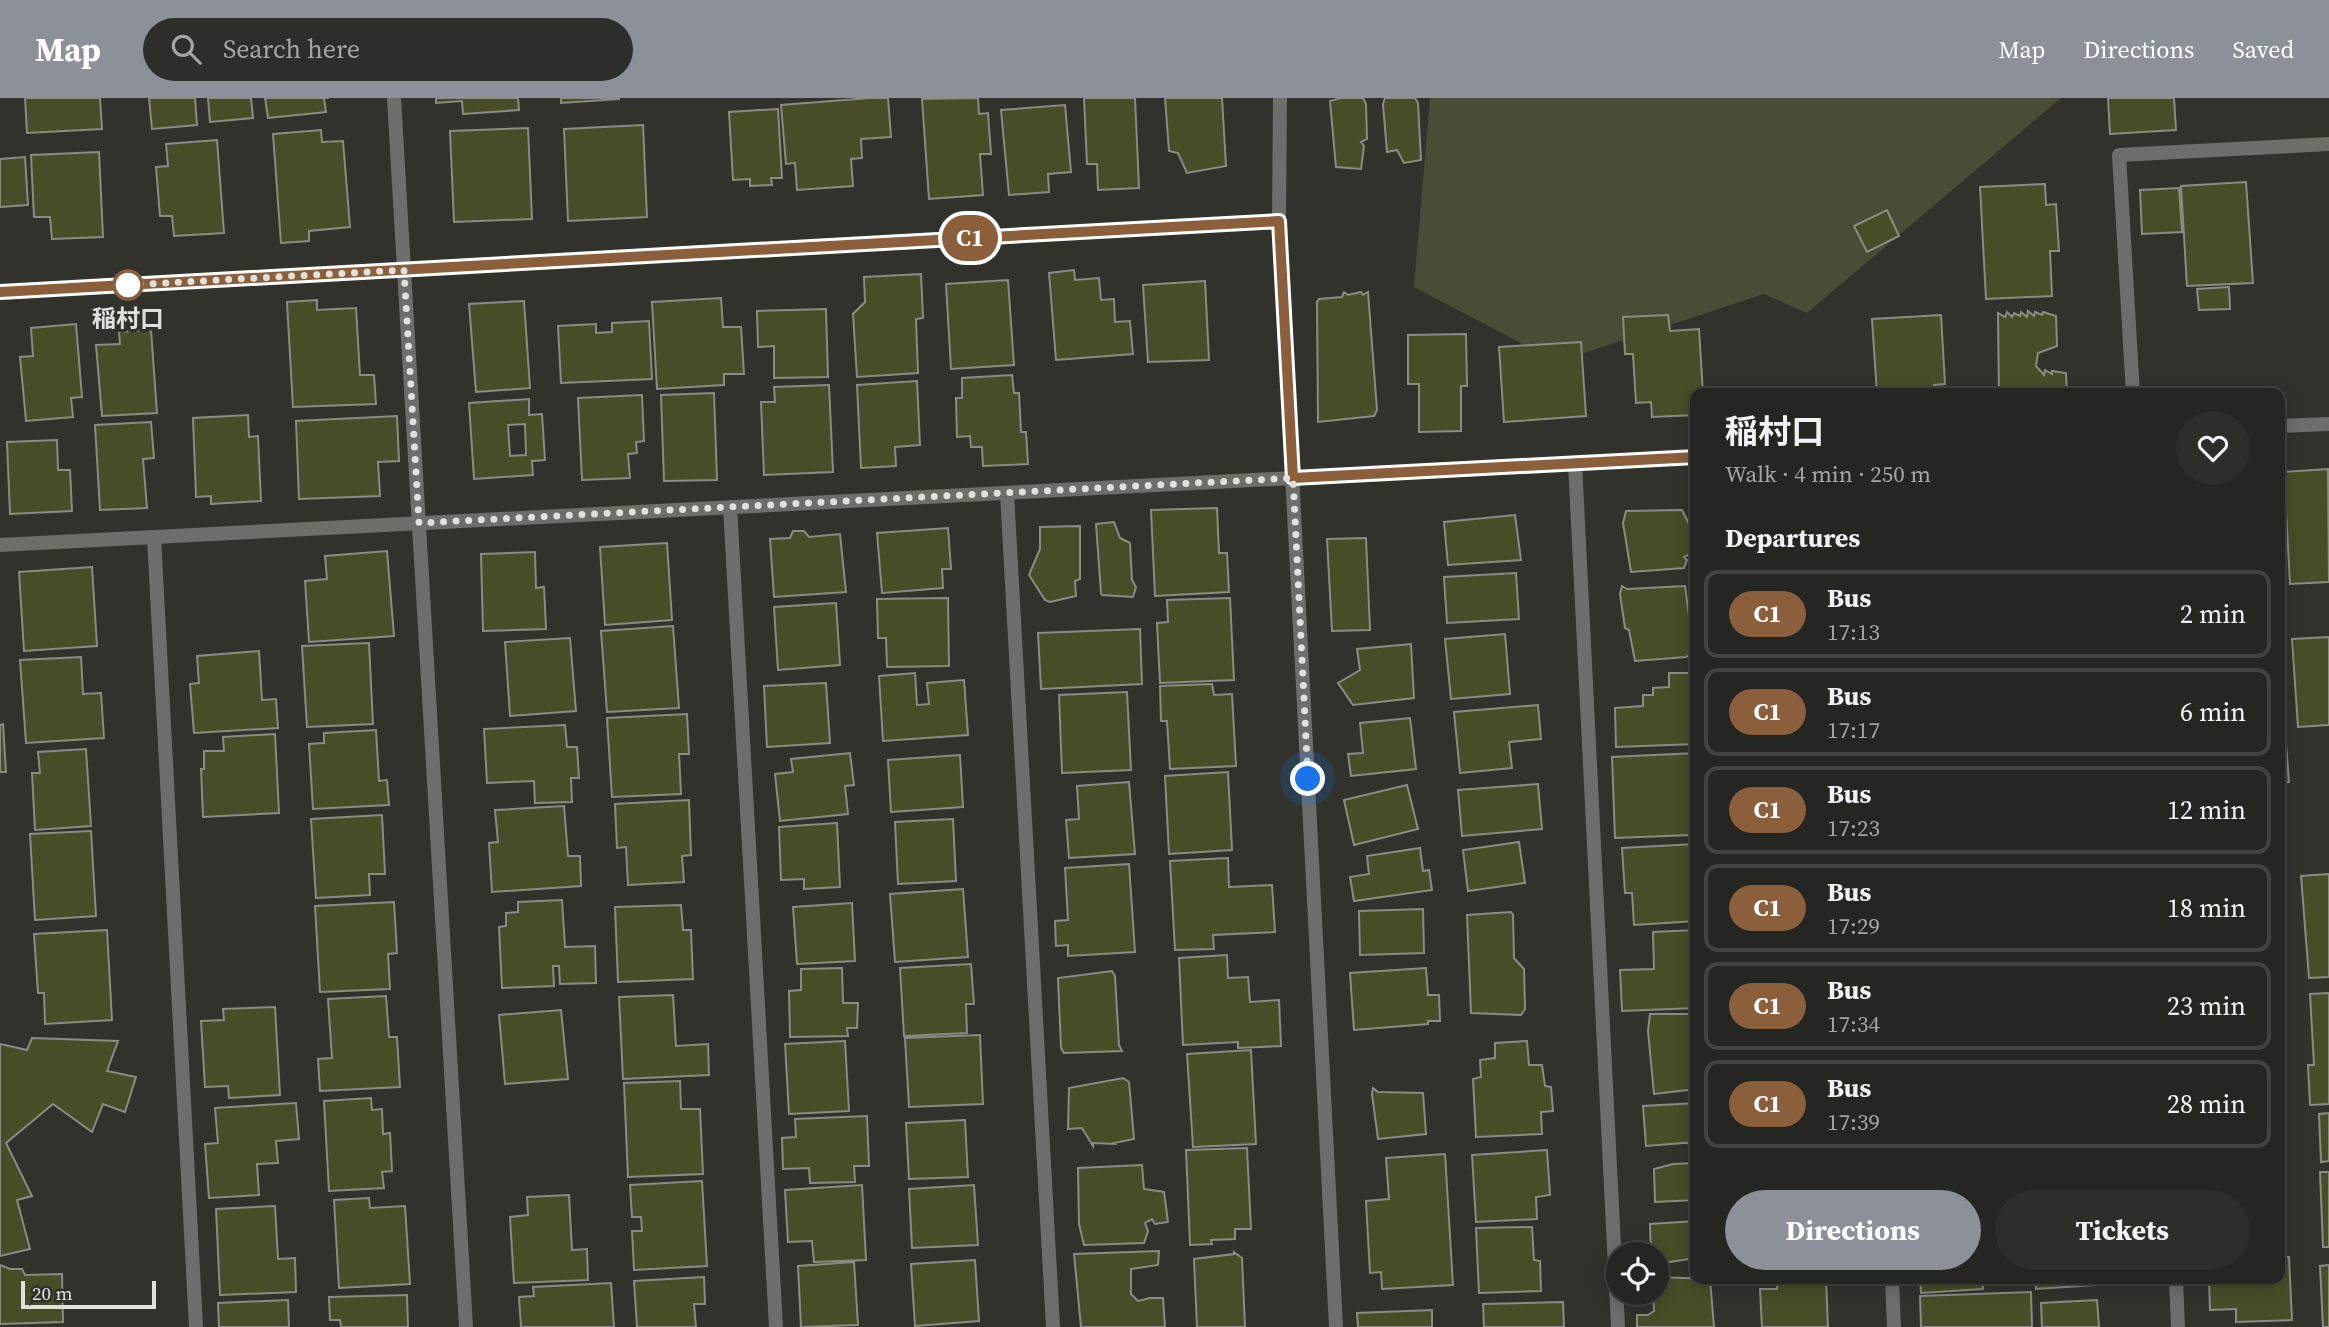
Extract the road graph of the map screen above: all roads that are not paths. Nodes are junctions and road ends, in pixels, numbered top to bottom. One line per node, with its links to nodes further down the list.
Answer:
1 (394, 98): 5 (street)
2 (1280, 98): 4 (street)
3 (2329, 144): 7 (street)
4 (1279, 221): 5 (street); 12 (street)
5 (404, 270): 6 (street); 15 (street)
6 (0, 292)
7 (2133, 388)
8 (2329, 424): 9 (street)
9 (2285, 426)
10 (1690, 457): 11 (street)
11 (1575, 463): 12 (street); 25 (street)
12 (1293, 478): 13 (street); 24 (street)
13 (1007, 492): 14 (street); 23 (street)
14 (730, 507): 15 (street); 22 (street)
15 (419, 523): 16 (street); 21 (street)
16 (154, 537): 17 (street); 20 (street)
17 (0, 545)
18 (1892, 1284): 26 (street)
19 (2176, 1284): 27 (street)
20 (196, 1327)
21 (466, 1327)
22 (776, 1327)
23 (1053, 1327)
24 (1336, 1327)
25 (1618, 1327)
26 (1894, 1327)
27 (2178, 1327)

